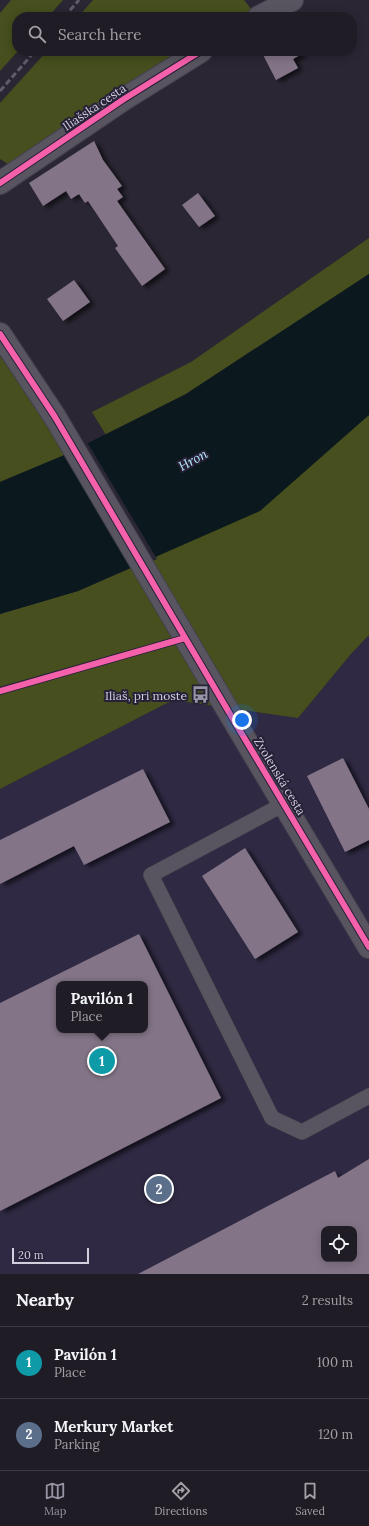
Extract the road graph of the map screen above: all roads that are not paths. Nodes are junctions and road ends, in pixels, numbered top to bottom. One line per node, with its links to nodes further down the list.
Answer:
1 (292, 0): 2 (street)
2 (269, 12)
3 (193, 56): 4 (street, Iliašska cesta)
4 (0, 183)
5 (0, 334): 6 (street, Zvolenská cesta)
6 (284, 804): 7 (street, Zvolenská cesta); 8 (lane)
7 (369, 947)
8 (369, 1096)

